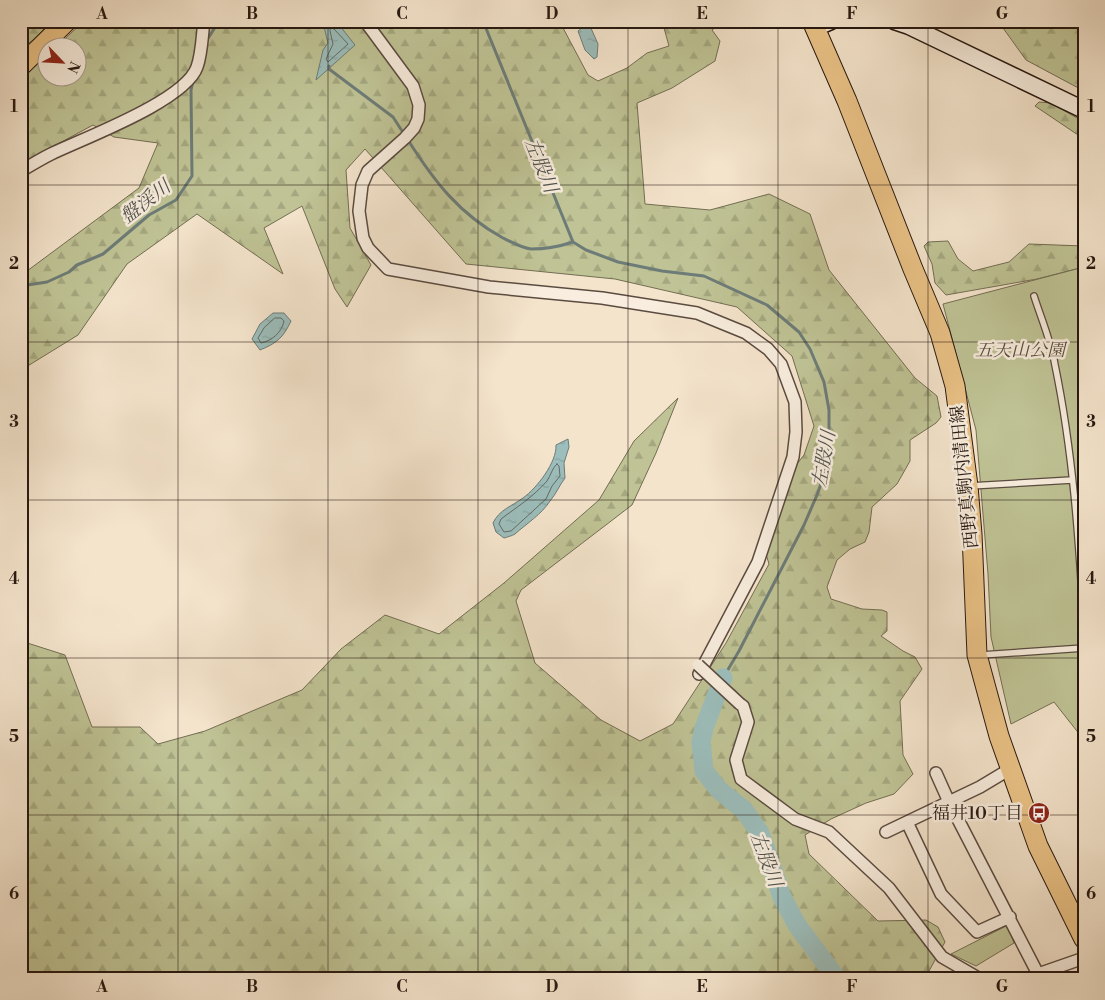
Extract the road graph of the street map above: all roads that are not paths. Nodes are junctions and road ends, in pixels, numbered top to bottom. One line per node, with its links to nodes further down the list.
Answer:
1 (67, 21): 6 (main road)
2 (204, 21): 8 (street)
3 (365, 21): 24 (street, bridge)
4 (894, 21): 7 (street)
5 (819, 23): 11 (main road, 西野真駒内清田線)
6 (21, 66)
7 (1084, 110)
8 (21, 171)
9 (1034, 296): 10 (lane)
10 (1072, 480): 11 (lane); 12 (lane)
11 (968, 486): 14 (main road, 西野真駒内清田線)
12 (1084, 630)
13 (1084, 648): 14 (lane)
14 (977, 655): 15 (main road, 西野真駒内清田線)
15 (1010, 769): 17 (street); 21 (main road, 西野真駒内清田線)
16 (936, 773): 17 (street)
17 (949, 802): 18 (street); 20 (street)
18 (907, 822): 19 (street); 20 (street)
19 (886, 832)
20 (1010, 917): 23 (street)
21 (1084, 939)
22 (1084, 958): 23 (street)
23 (1036, 976)
24 (980, 979)

